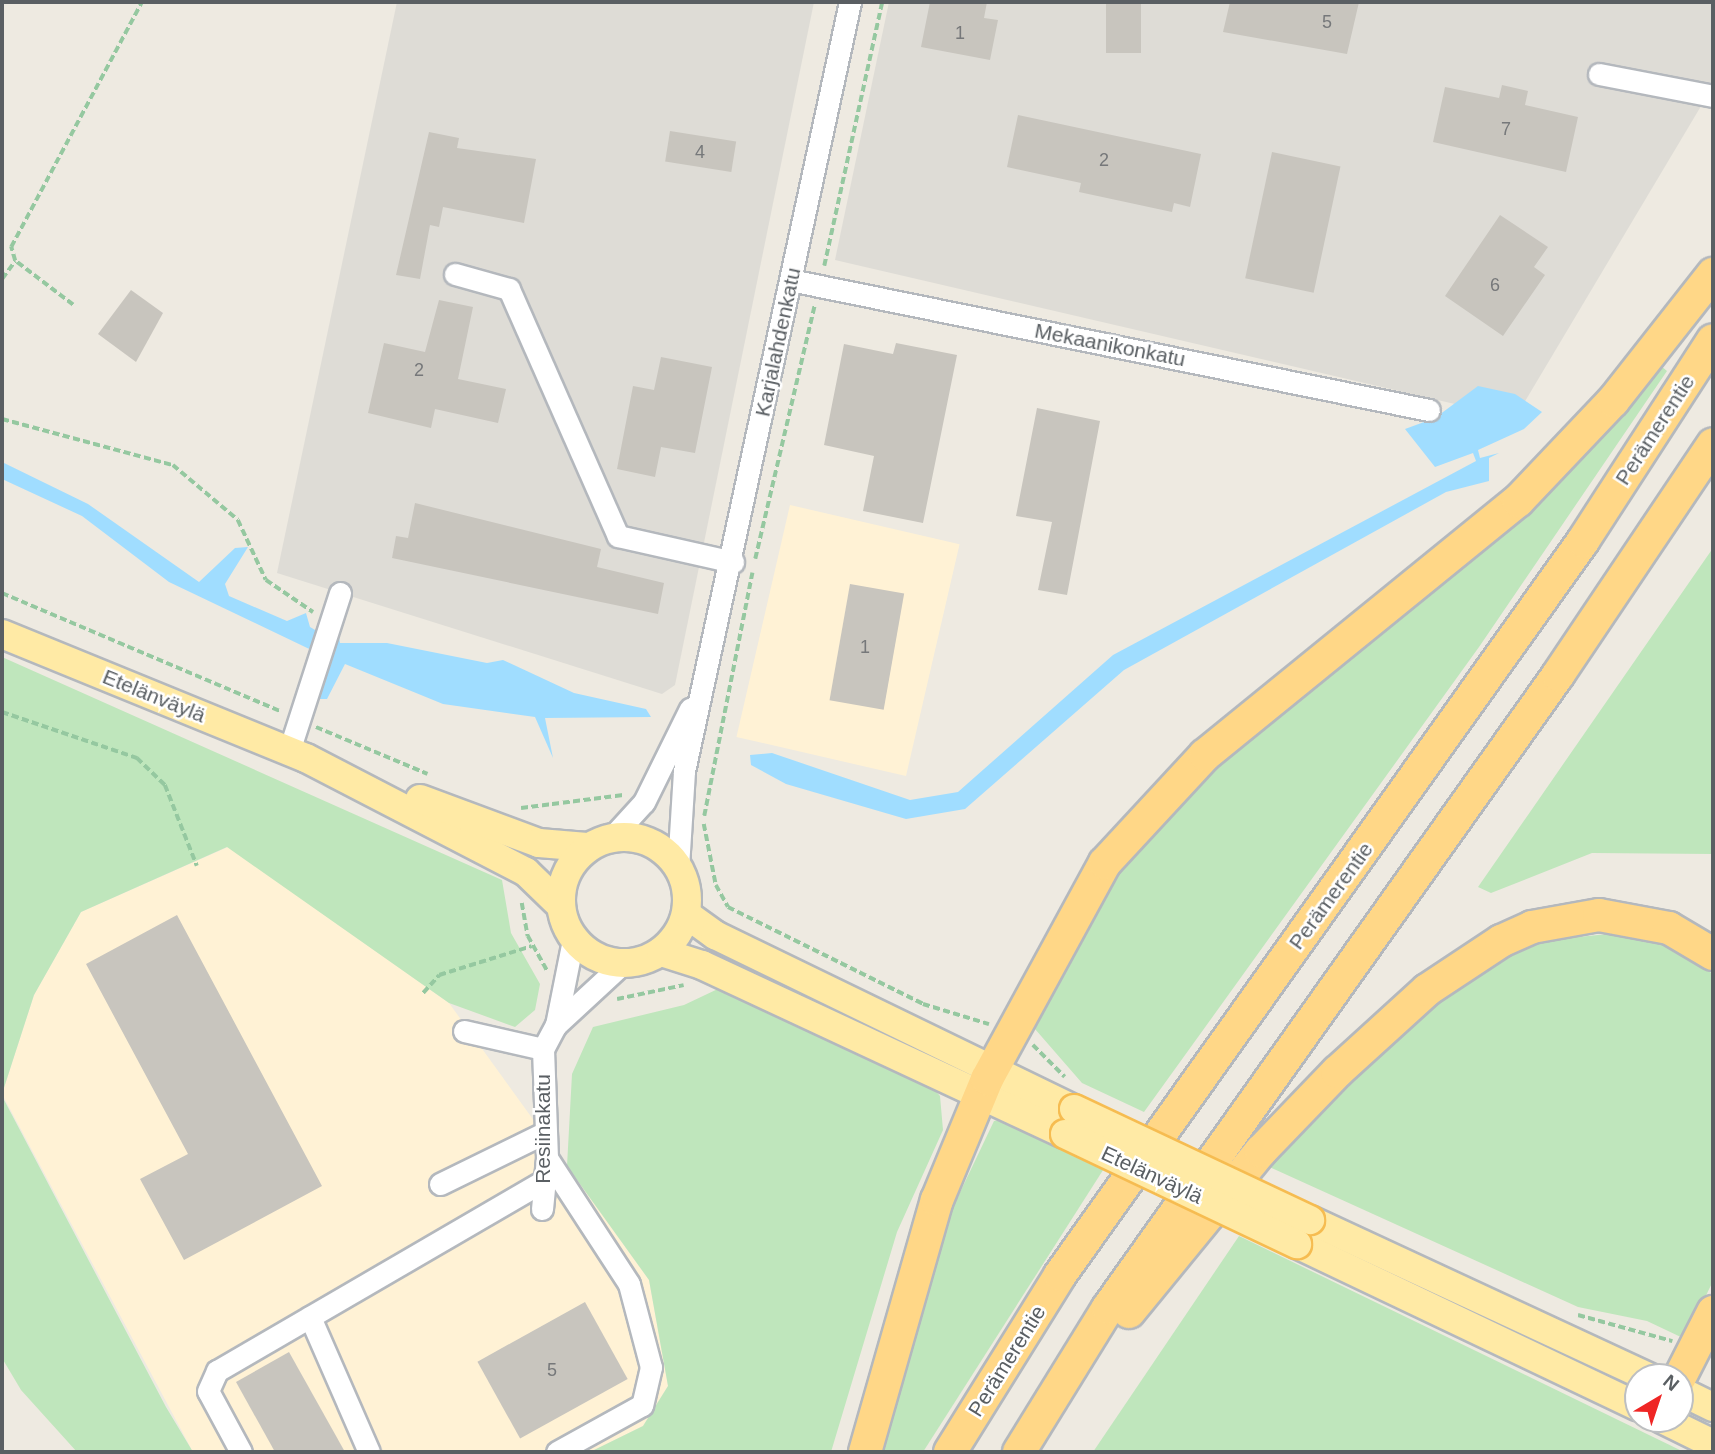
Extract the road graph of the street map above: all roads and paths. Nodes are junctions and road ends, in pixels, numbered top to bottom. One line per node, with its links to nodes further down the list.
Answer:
1 (142, 2): 6 (path)
2 (850, 2): 10 (street, Karjalahdenkatu)
3 (882, 2): 11 (path)
4 (1599, 74): 5 (street)
5 (1713, 96)
6 (15, 261): 9 (path); 12 (path)
7 (455, 274): 17 (street)
8 (1713, 274): 44 (highway)
9 (2, 279)
10 (790, 280): 11 (street, Mekaanikonkatu); 17 (street, Karjalahdenkatu)
11 (820, 286): 14 (street, Mekaanikonkatu); 40 (path)
12 (73, 305)
13 (1713, 340): 67 (highway, Perämerentie)
14 (1429, 410)
15 (2, 419): 19 (path)
16 (1713, 444): 68 (highway)
17 (733, 562): 21 (street, Karjalahdenkatu)
18 (340, 593): 19 (street)
19 (330, 624): 23 (street)
20 (2, 634): 23 (main road, Etelänväylä)
21 (703, 682): 24 (street, Karjalahdenkatu); 26 (street, Karjalahdenkatu)
22 (2, 712): 25 (path)
23 (298, 755): 24 (main road, Etelänväylä); 28 (main road, Etelänväylä)
24 (600, 842): 26 (main road); 28 (main road)
25 (197, 866)
26 (678, 867): 29 (main road)
27 (521, 895): 31 (path)
28 (559, 904): 30 (main road)
29 (686, 914): 32 (main road); 44 (main road, Etelänväylä)
30 (573, 940): 34 (main road); 39 (street, Resiinakatu)
31 (532, 946): 35 (path); 37 (path)
32 (662, 952): 34 (main road); 44 (main road, Etelänväylä)
33 (1713, 954): 69 (highway)
34 (621, 965): 39 (street, Resiinakatu)
35 (551, 975)
36 (690, 983): 38 (path)
37 (423, 993)
38 (601, 999)
39 (556, 1025): 43 (street, Resiinakatu)
40 (995, 1026)
41 (464, 1031): 43 (street, Resiinakatu)
42 (1027, 1040): 45 (path)
43 (543, 1049): 46 (street, Resiinakatu)
44 (987, 1081): 45 (main road, Etelänväylä); 66 (highway)
45 (1070, 1109): 51 (main road, Etelänväylä, bridge)
46 (544, 1133): 47 (street, Resiinakatu); 49 (street)
47 (547, 1158): 48 (street, Resiinakatu); 65 (street)
48 (545, 1180): 50 (street, Resiinakatu); 54 (street)
49 (440, 1184)
50 (541, 1209)
51 (1303, 1232): 57 (main road, Etelänväylä); 59 (main road, Etelänväylä)
52 (1713, 1312): 56 (highway)
53 (1574, 1314): 55 (path)
54 (310, 1317): 63 (street); 64 (street)
55 (1684, 1363)
56 (1687, 1363)
57 (1624, 1367)
58 (1694, 1398): 60 (main road)
59 (1624, 1400)
60 (1713, 1407)
61 (1691, 1433): 62 (main road)
62 (1713, 1444)
63 (241, 1452)
64 (369, 1452)
65 (557, 1452)
66 (865, 1452)
67 (950, 1452)
68 (1019, 1452)
69 (1034, 1452)

